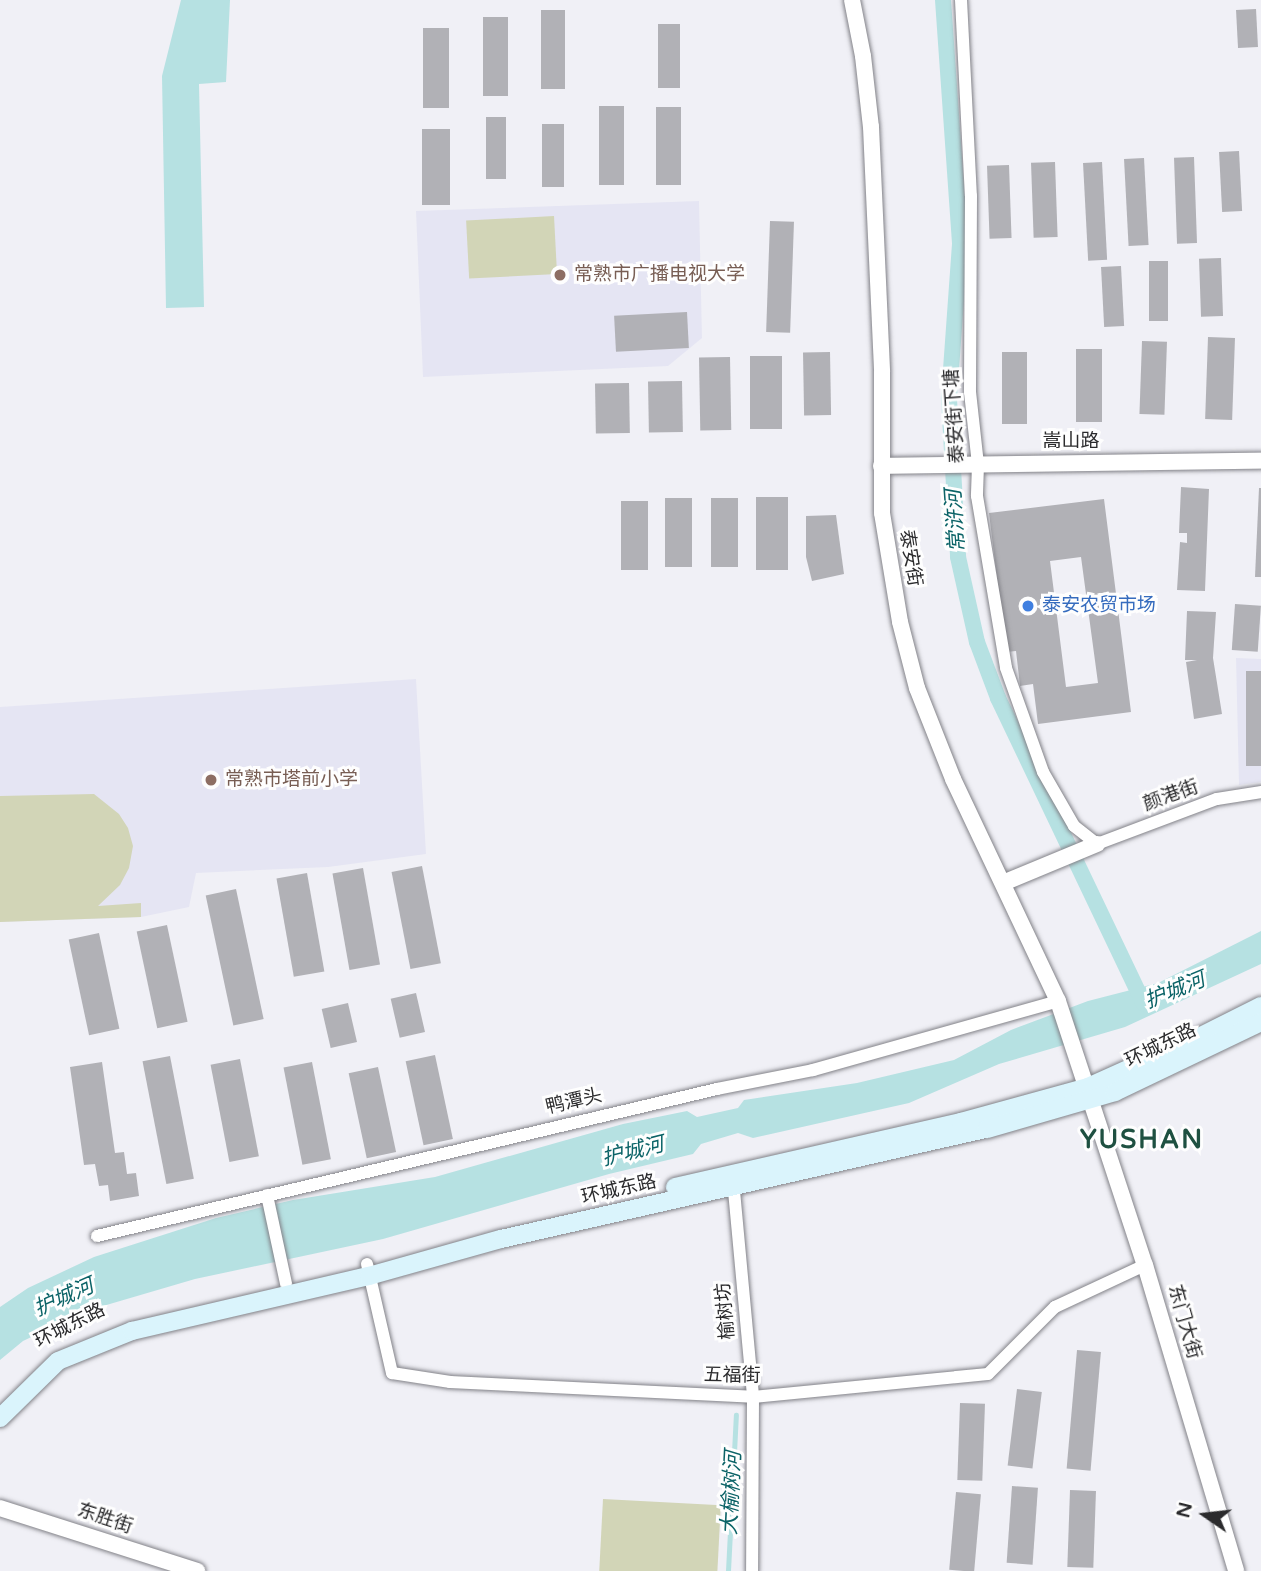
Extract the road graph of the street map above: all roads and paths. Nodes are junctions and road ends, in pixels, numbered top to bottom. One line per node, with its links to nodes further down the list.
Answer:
1 (852, 0): 5 (street, 泰安街)
2 (961, 0): 4 (street, 泰安街下塘)
3 (1261, 461): 4 (street, 嵩山路)
4 (978, 465): 5 (street, 嵩山路); 7 (street, 泰安街下塘)
5 (881, 466): 8 (street, 泰安街)
6 (1261, 792): 7 (street, 颜港街)
7 (1097, 844): 8 (street)
8 (1003, 883): 9 (street, 泰安街)
9 (1058, 1001): 12 (street, 泰安街); 14 (street, 鸭潭头)
10 (1261, 1006): 12 (main road, 环城东路)
11 (1261, 1022): 12 (main road, 环城东路)
12 (1090, 1093): 13 (main road, 环城东路); 16 (street, 东门大街)
13 (733, 1179): 17 (main road, 环城东路); 19 (street, 榆树坊)
14 (267, 1195): 15 (street, 鸭潭头); 18 (street)
15 (97, 1236)
16 (1145, 1265): 19 (street, 五福街); 25 (street, 东门大街)
17 (368, 1270): 18 (main road, 环城东路); 19 (street, 五福街); 21 (main road, 环城东路)
18 (286, 1284): 20 (main road, 环城东路)
19 (753, 1397): 24 (street, 榆树坊)
20 (0, 1401)
21 (0, 1418)
22 (0, 1508): 23 (street, 东胜街)
23 (197, 1571)
24 (752, 1571)
25 (1236, 1571)

